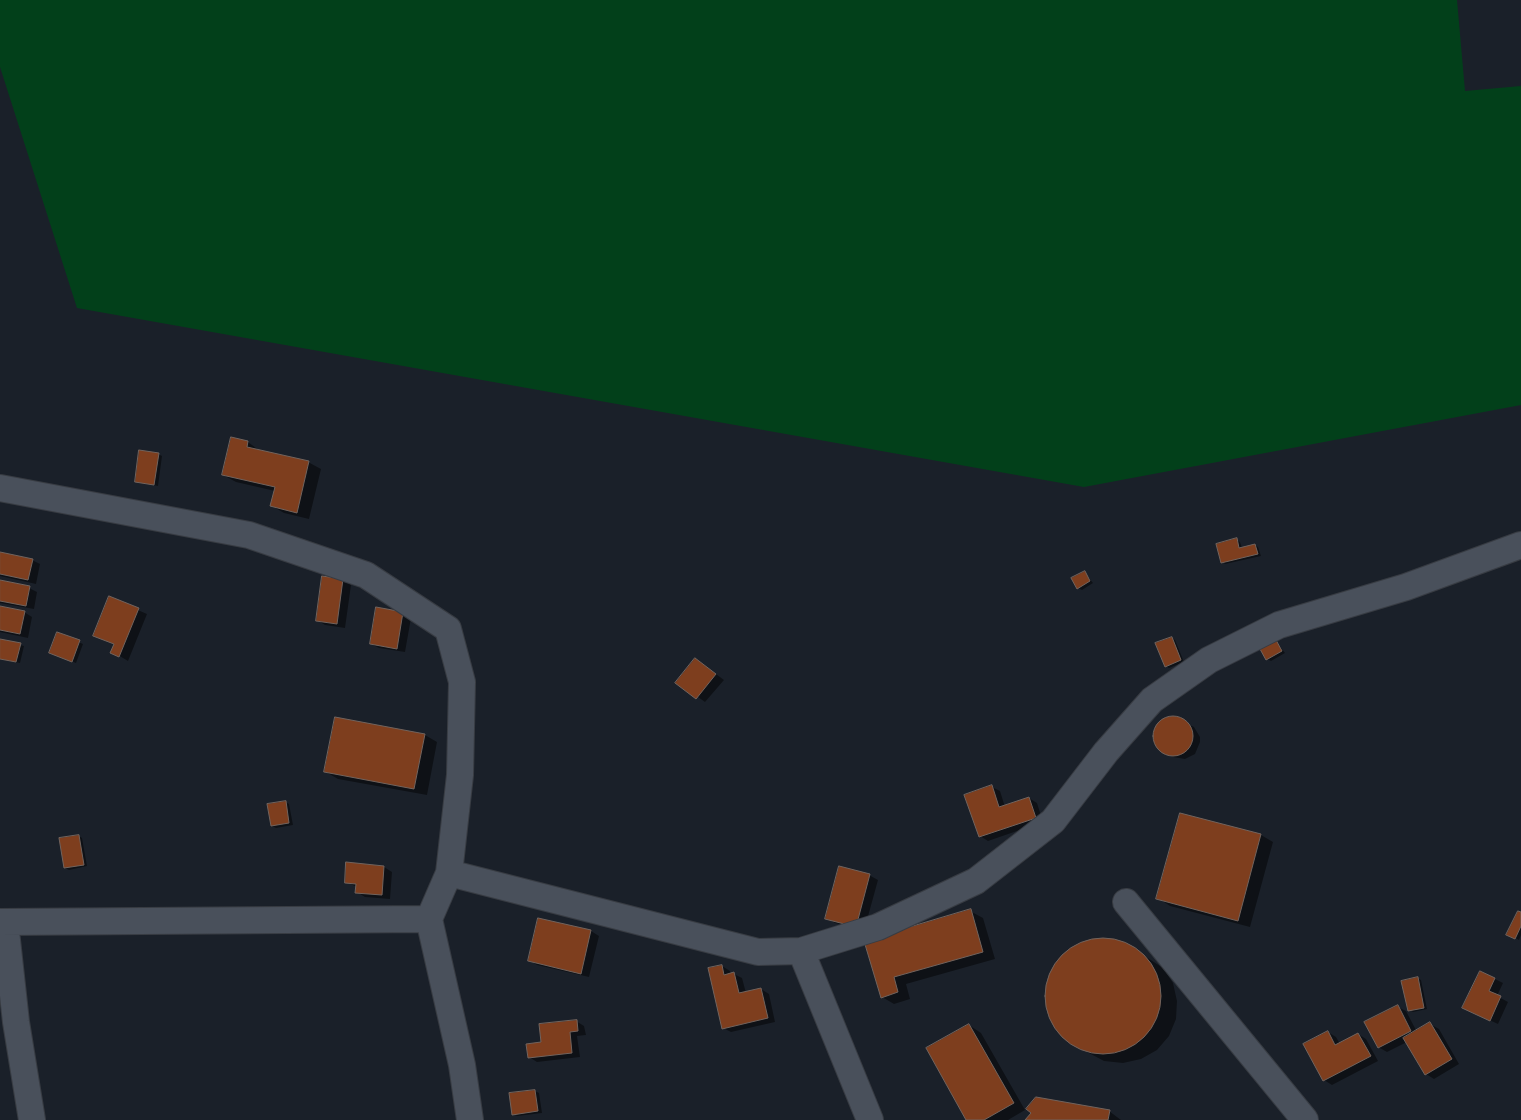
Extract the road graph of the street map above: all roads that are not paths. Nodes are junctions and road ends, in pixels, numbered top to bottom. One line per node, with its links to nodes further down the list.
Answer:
1 (0, 488): 3 (street)
2 (1521, 545): 7 (street)
3 (449, 872): 5 (street); 7 (street)
4 (1126, 902): 11 (street)
5 (428, 919): 6 (street); 9 (street)
6 (2, 922): 8 (street)
7 (801, 951): 10 (street)
8 (32, 1120)
9 (470, 1120)
10 (870, 1120)
11 (1304, 1120)

